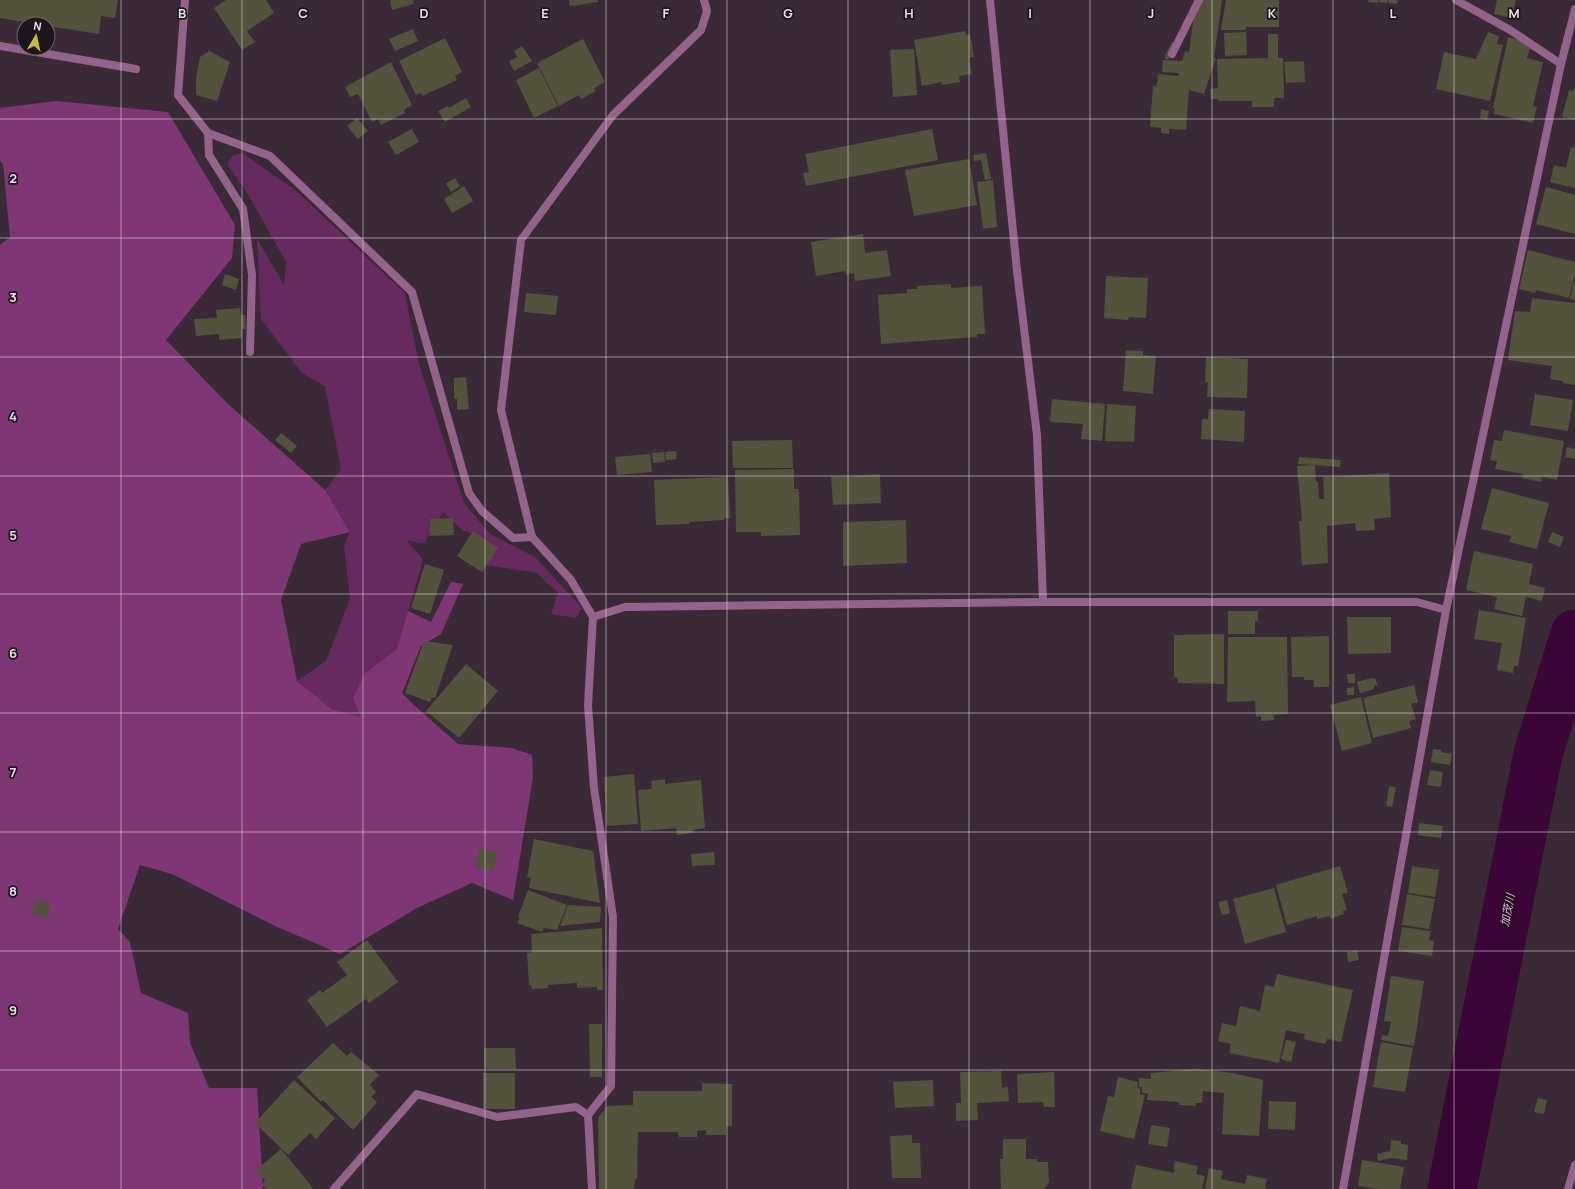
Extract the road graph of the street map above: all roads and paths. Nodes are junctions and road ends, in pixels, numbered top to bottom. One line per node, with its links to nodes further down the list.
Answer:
1 (185, 0): 11 (street)
2 (704, 0): 13 (street)
3 (990, 0): 14 (street)
4 (1199, 0): 8 (street)
5 (1456, 0): 9 (street)
6 (1575, 9): 9 (street)
7 (0, 46): 10 (street)
8 (1172, 54)
9 (1561, 64): 15 (street)
10 (136, 69)
11 (208, 133): 12 (street); 13 (street)
12 (250, 352)
13 (532, 537): 16 (street)
14 (1043, 602): 15 (street); 16 (street)
15 (1446, 610): 21 (street)
16 (593, 617): 17 (street)
17 (588, 1115): 19 (street); 20 (street)
18 (1575, 1165): 22 (street)
19 (334, 1189)
20 (592, 1189)
21 (1343, 1189)
22 (1568, 1189)

